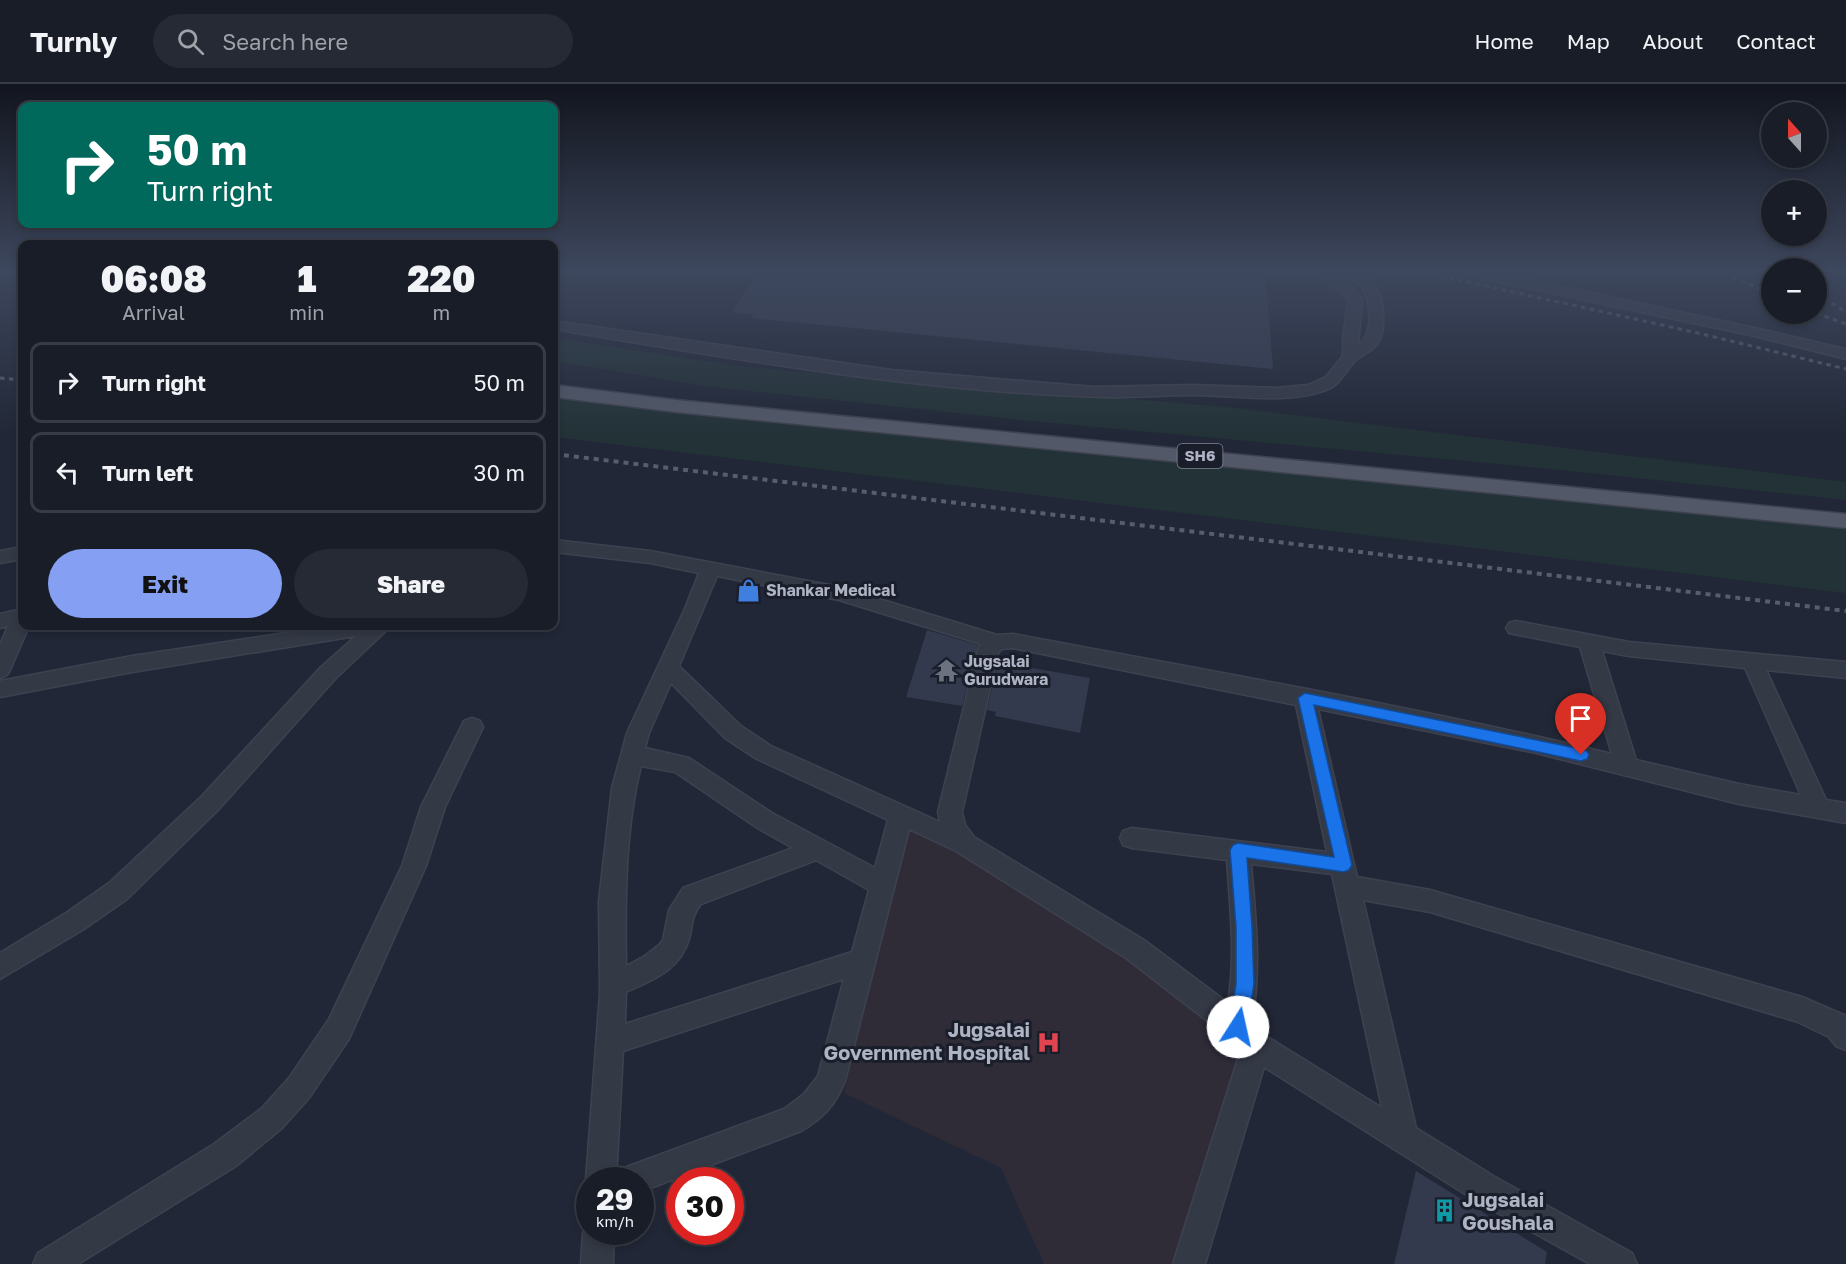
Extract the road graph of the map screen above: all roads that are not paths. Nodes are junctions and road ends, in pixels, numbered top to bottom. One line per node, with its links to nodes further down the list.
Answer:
1 (1352, 325): 6 (street)
2 (1375, 325): 6 (street)
3 (1722, 325): 5 (street)
4 (558, 326): 6 (street)
5 (1846, 354)
6 (1351, 356)
7 (558, 378): 9 (main road, SH6)
8 (558, 391): 10 (main road, SH6)
9 (1846, 504)
10 (1846, 521)
11 (558, 546): 14 (street)
12 (18, 554): 13 (street)
13 (0, 557)
14 (710, 569): 21 (street); 24 (street)
15 (18, 618): 16 (street)
16 (0, 621)
17 (18, 627): 25 (street)
18 (1516, 628): 22 (street)
19 (352, 630): 27 (street)
20 (374, 630): 42 (street)
21 (997, 642): 28 (street); 36 (street)
22 (1589, 642): 23 (street); 31 (street)
23 (1752, 660): 26 (street); 32 (street)
24 (668, 667): 30 (street); 34 (street)
25 (0, 670)
26 (1846, 670)
27 (0, 689)
28 (1305, 698): 31 (street); 39 (street)
29 (472, 727): 51 (street)
30 (632, 755): 37 (street); 43 (street)
31 (1627, 766): 32 (street)
32 (1818, 808): 33 (street)
33 (1846, 813)
34 (901, 815): 36 (street); 40 (street)
35 (1132, 838): 38 (street)
36 (965, 844): 45 (street)
37 (818, 849): 40 (street); 43 (street)
38 (1238, 850): 39 (street); 45 (street)
39 (1346, 876): 44 (street); 47 (street)
40 (883, 885): 41 (street)
41 (863, 961): 46 (street); 49 (street)
42 (0, 967)
43 (613, 985): 46 (street)
44 (1839, 1022)
45 (1244, 1035): 47 (street); 53 (street)
46 (610, 1042): 48 (street)
47 (1403, 1138): 54 (street)
48 (602, 1167)
49 (654, 1172)
50 (598, 1245): 52 (street)
51 (49, 1264)
52 (597, 1264)
53 (1189, 1264)
54 (1621, 1264)

